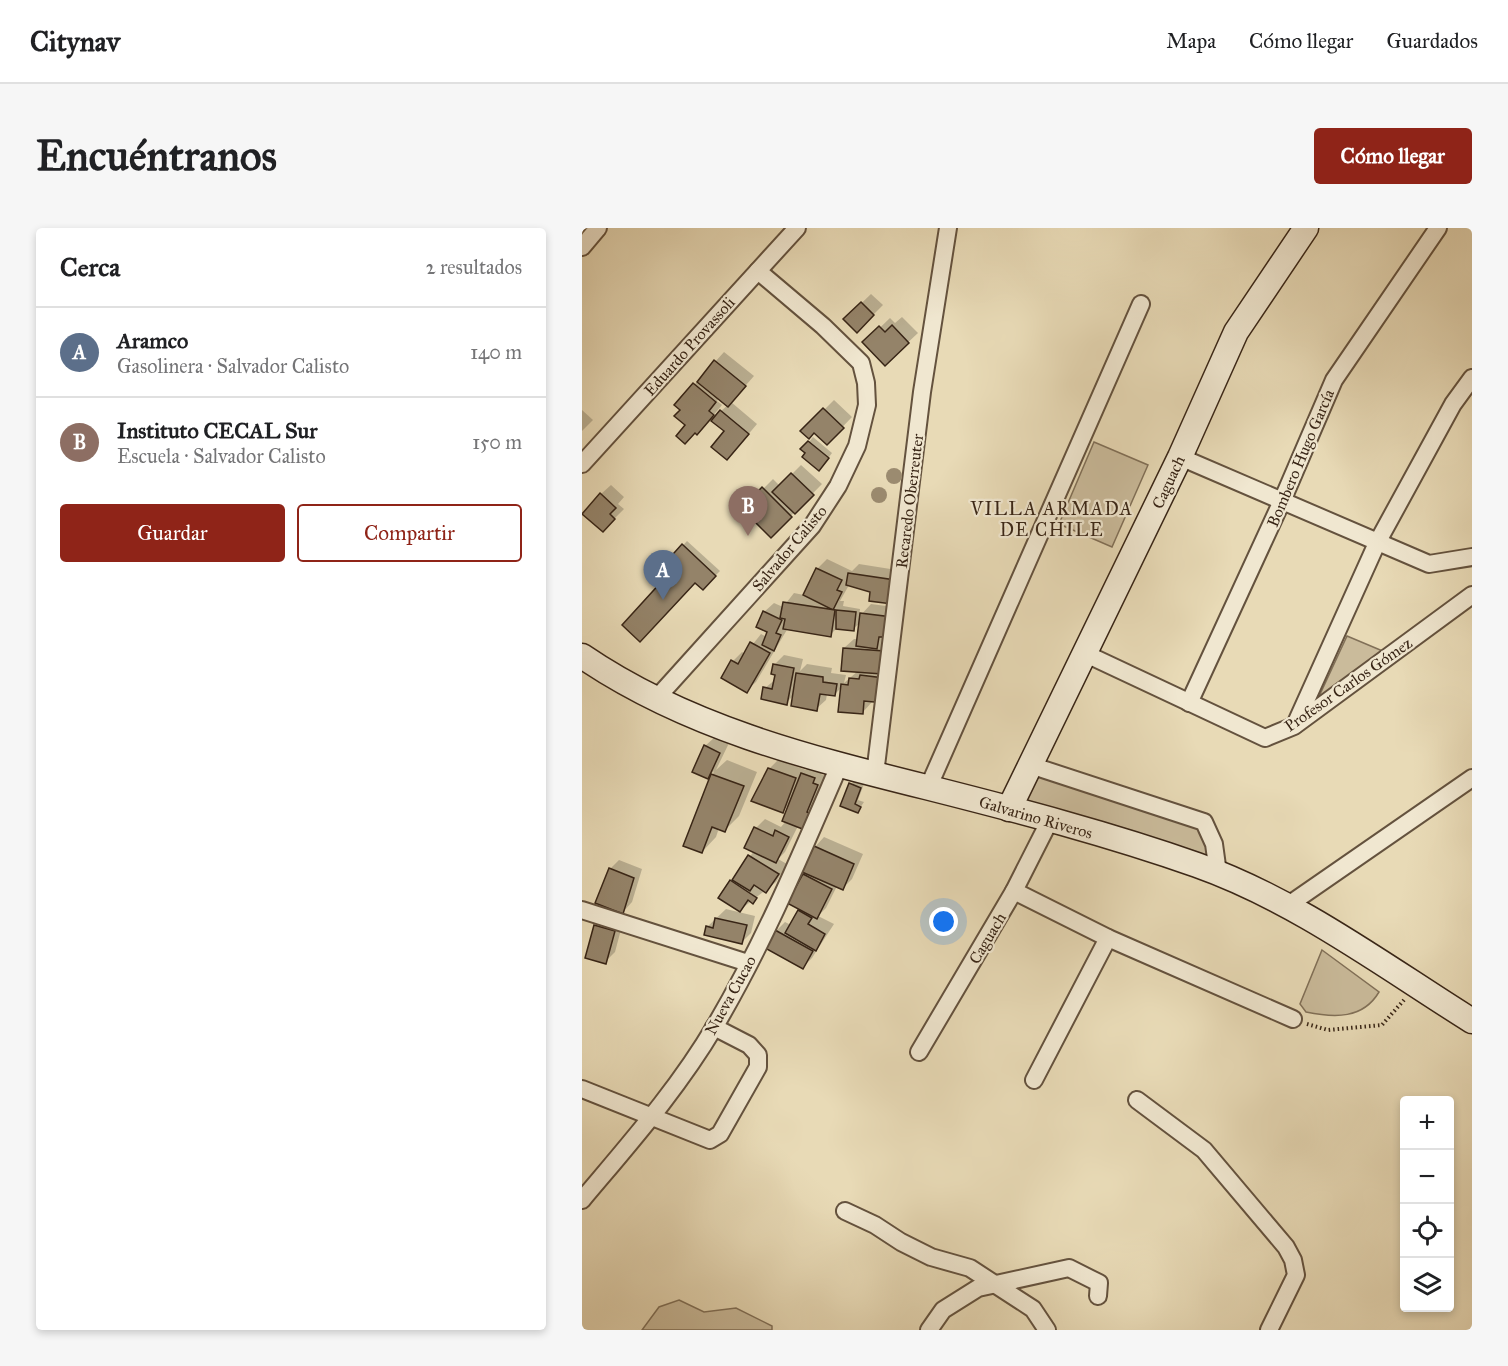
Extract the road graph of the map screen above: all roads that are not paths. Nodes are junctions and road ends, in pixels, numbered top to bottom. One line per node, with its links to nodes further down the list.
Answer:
1 (598, 228): 6 (street)
2 (797, 228): 7 (street, Eduardo Provassoli)
3 (948, 228): 23 (street, Recaredo Oberreuter)
4 (1306, 228): 10 (main road, Caguach)
5 (1438, 228): 12 (street, Bombero Hugo García)
6 (582, 247)
7 (758, 271): 11 (street, Eduardo Provassoli); 18 (street, Salvador Calisto)
8 (1141, 304): 25 (street)
9 (1472, 378): 13 (street)
10 (1180, 457): 12 (street); 16 (main road, Caguach)
11 (582, 464)
12 (1282, 501): 13 (street); 19 (street, Bombero Hugo García)
13 (1377, 543): 14 (street); 20 (street)
14 (1472, 557)
15 (1472, 594): 20 (street, Profesor Carlos Gómez)
16 (1086, 654): 19 (street, Profesor Carlos Gómez); 21 (main road, Caguach)
17 (582, 656): 18 (main road, Galvarino Riveros)
18 (655, 700): 22 (main road, Galvarino Riveros)
19 (1189, 703): 20 (street, Profesor Carlos Gómez)
20 (1294, 726)
21 (1030, 765): 26 (main road, Caguach); 28 (street)
22 (839, 766): 23 (main road, Galvarino Riveros); 33 (street, Nueva Cucao)
23 (875, 774): 25 (main road, Galvarino Riveros)
24 (1472, 778): 30 (street)
25 (928, 788): 26 (main road, Galvarino Riveros)
26 (1009, 809): 27 (main road, Galvarino Riveros)
27 (1050, 820): 28 (main road, Galvarino Riveros); 29 (street, Caguach)
28 (1218, 873): 30 (main road, Galvarino Riveros)
29 (1014, 891): 32 (street); 37 (street, Caguach)
30 (1287, 906): 35 (main road, Galvarino Riveros)
31 (582, 910): 33 (street)
32 (1108, 938): 34 (street); 38 (street)
33 (748, 963): 36 (street, Nueva Cucao)
34 (1293, 1019)
35 (1472, 1021)
36 (714, 1027): 41 (street, Nueva Cucao); 41 (street)
37 (918, 1052)
38 (1034, 1080)
39 (582, 1089): 41 (street)
40 (1137, 1100): 48 (street)
41 (653, 1116): 42 (street, Nueva Cucao)
42 (582, 1200)
43 (845, 1211): 44 (street)
44 (996, 1285): 45 (street); 46 (street); 47 (street)
45 (1098, 1296)
46 (929, 1330)
47 (1047, 1330)
48 (1269, 1330)

